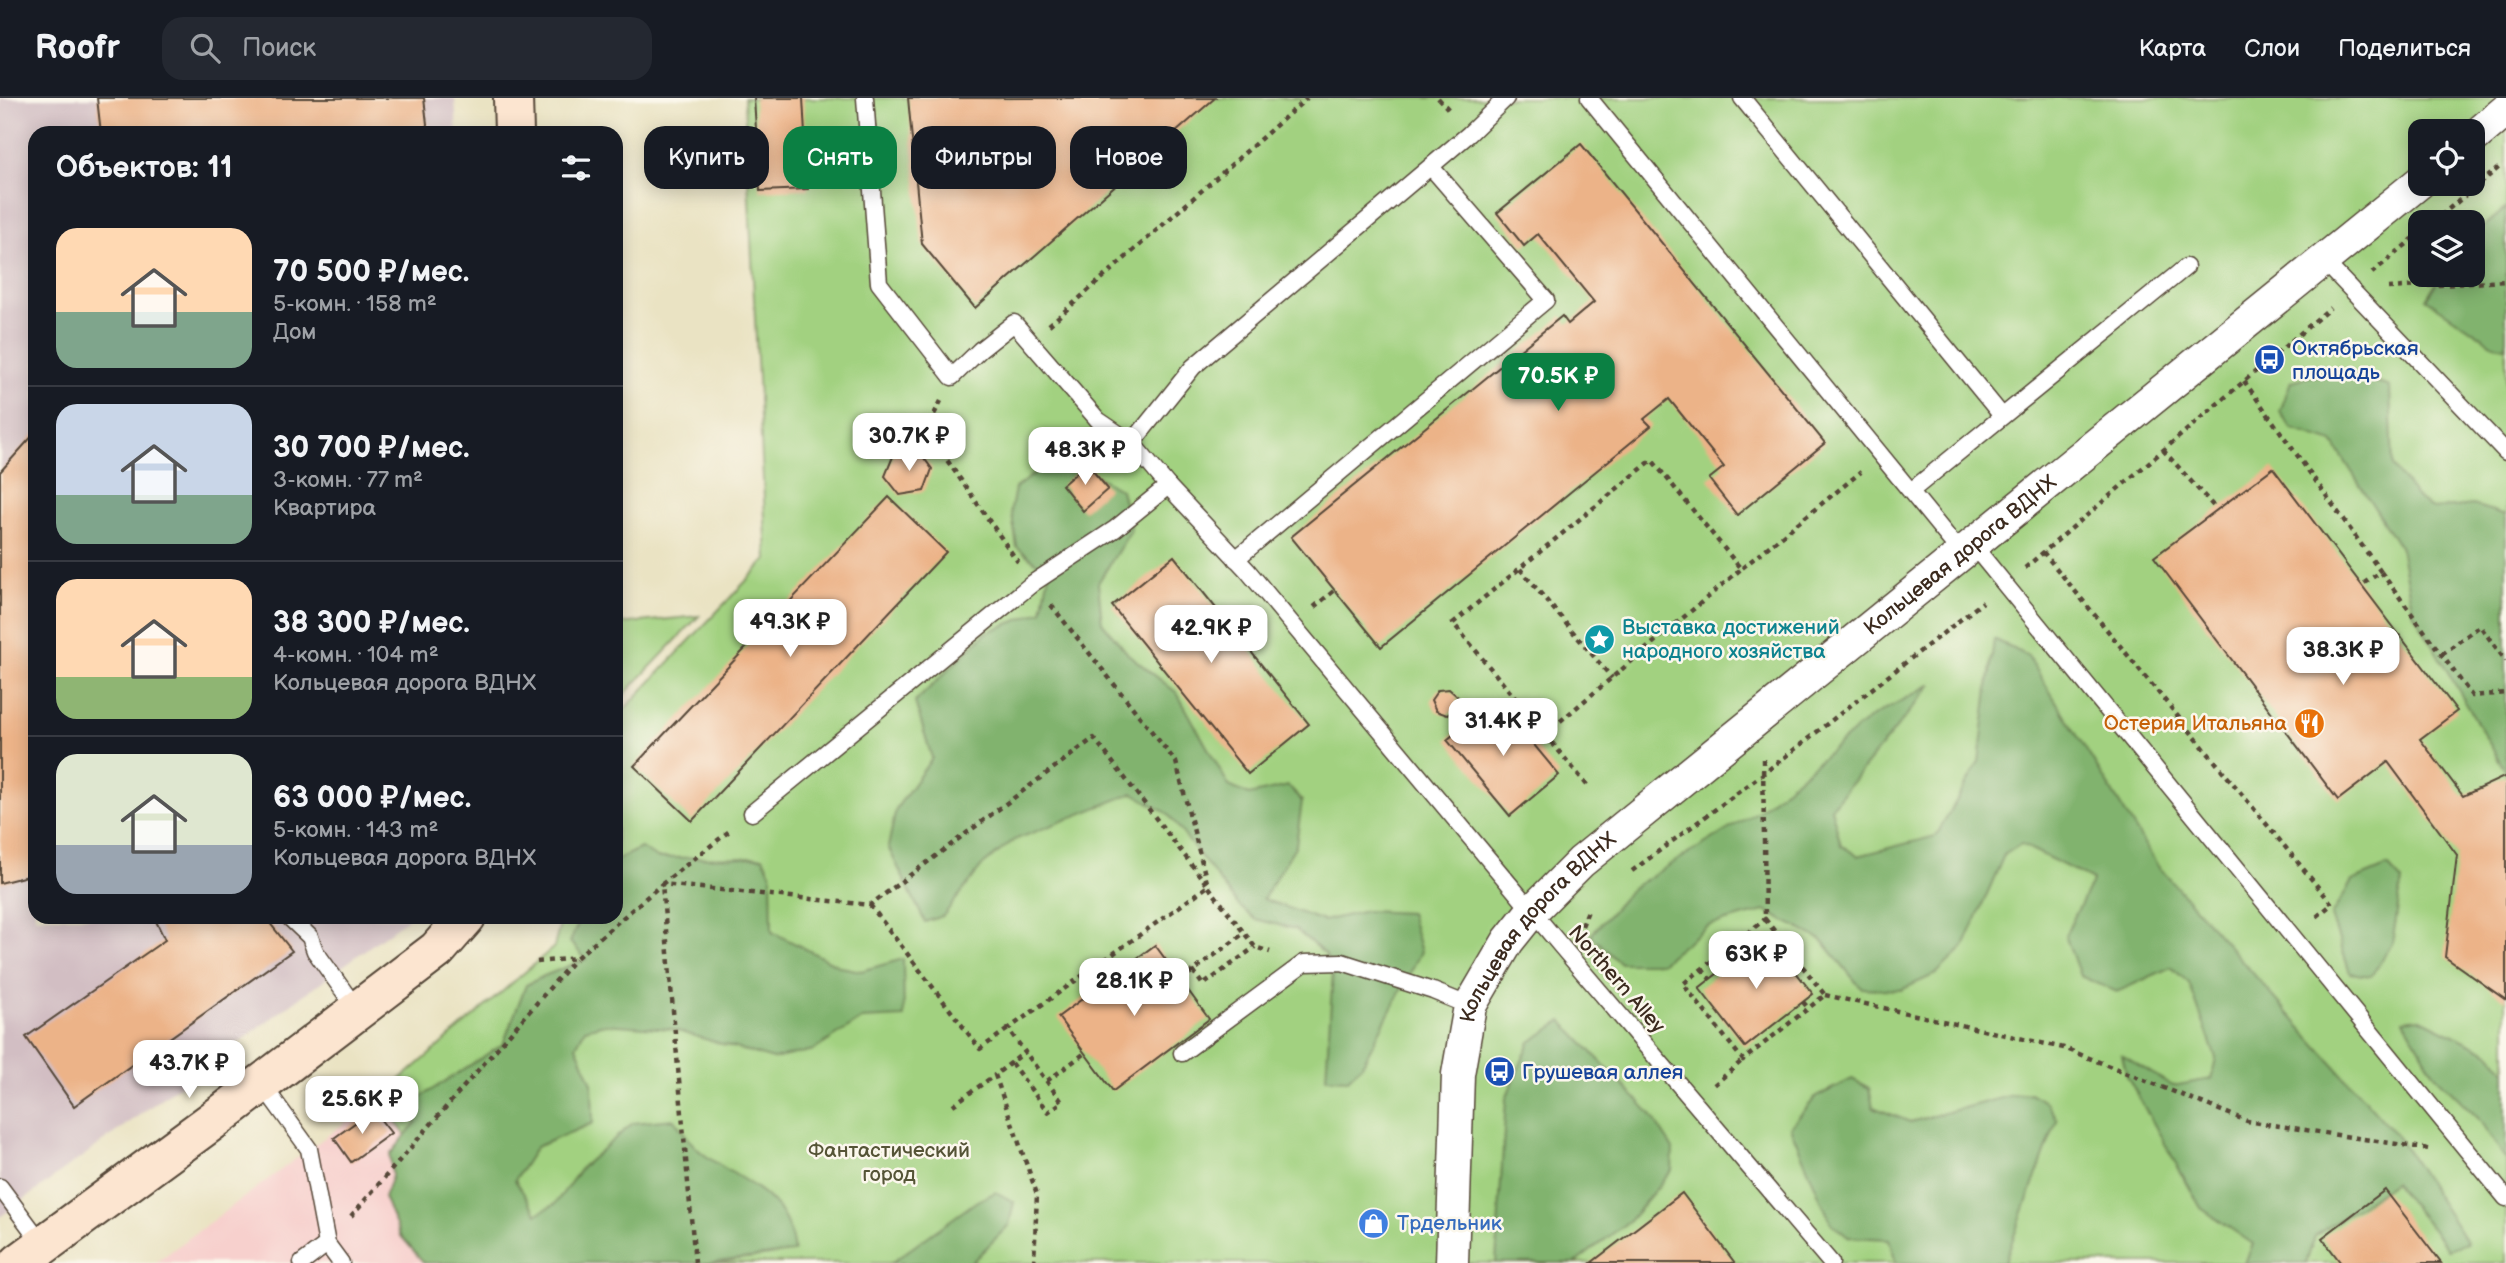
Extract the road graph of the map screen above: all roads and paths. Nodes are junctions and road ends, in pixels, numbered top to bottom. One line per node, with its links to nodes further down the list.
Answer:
1 (513, 98): 8 (main road)
2 (865, 98): 19 (lane)
3 (1307, 98): 18 (path)
4 (1506, 98): 11 (lane)
5 (1589, 98): 25 (lane)
6 (1742, 98): 21 (lane)
7 (2506, 110): 9 (street)
8 (514, 126)
9 (2485, 128)
10 (2506, 162): 13 (path)
11 (1431, 167): 22 (lane); 31 (lane)
12 (2408, 191): 14 (street, Кольцевая дорога ВДНХ)
13 (2448, 210)
14 (2325, 261): 17 (lane); 29 (street, Кольцевая дорога ВДНХ)
15 (2186, 267): 21 (lane)
16 (2506, 281): 17 (path)
17 (2352, 290): 24 (lane)
18 (1030, 341): 19 (lane, Northern Alley); 22 (lane, Northern Alley)
19 (952, 377): 35 (path)
20 (2245, 381): 34 (path)
21 (2002, 416): 27 (lane)
22 (1132, 443): 26 (lane, Northern Alley)
23 (2163, 450): 28 (path)
24 (2506, 452)
25 (1881, 455): 27 (lane); 33 (path)
26 (1168, 486): 31 (lane, Northern Alley); 35 (lane)
27 (1910, 491): 29 (lane)
28 (2217, 510)
29 (1966, 548): 41 (street, Кольцевая дорога ВДНХ); 57 (lane)
30 (2043, 552): 57 (path)
31 (1236, 559): 50 (lane, Northern Alley)
32 (1520, 569): 33 (path); 39 (path); 42 (path)
33 (1741, 569): 39 (path)
34 (2381, 572): 36 (path); 37 (path)
35 (1033, 583): 46 (lane); 48 (path)
36 (2361, 585)
37 (2442, 654): 38 (path); 40 (path)
38 (2506, 661)
39 (1612, 678): 43 (path)
40 (2506, 691)
41 (1763, 714): 50 (street, Кольцевая дорога ВДНХ); 52 (path)
42 (1540, 727): 43 (path); 44 (path)
43 (1545, 734): 45 (path)
44 (1528, 738)
45 (1587, 785)
46 (752, 813): 47 (path)
47 (662, 884): 49 (path); 51 (path); 89 (path)
48 (1208, 886): 49 (path); 56 (path); 71 (path)
49 (870, 905): 71 (path)
50 (1532, 911): 68 (street, Кольцевая дорога ВДНХ); 80 (lane, Northern Alley)
51 (623, 918)
52 (1765, 919): 62 (path); 66 (path)
53 (296, 924): 70 (lane)
54 (460, 924): 70 (main road)
55 (616, 924): 59 (path)
56 (1243, 933): 58 (path); 63 (path)
57 (2293, 936): 82 (lane)
58 (1255, 947): 61 (path); 63 (path)
59 (576, 958): 60 (path); 85 (path)
60 (537, 962)
61 (1304, 963): 68 (lane); 74 (lane)
62 (1702, 969): 64 (path); 75 (path)
63 (1193, 971): 65 (path)
64 (1710, 979)
65 (1181, 980)
66 (1825, 995): 69 (path); 82 (path)
67 (1803, 1002): 69 (path)
68 (1470, 1006): 91 (street, Кольцевая дорога ВДНХ)
69 (1809, 1009): 75 (path)
70 (358, 1010): 79 (main road)
71 (1008, 1029): 72 (path)
72 (1025, 1052): 76 (path); 78 (path)
73 (1085, 1053): 78 (path)
74 (1182, 1053)
75 (1743, 1060): 80 (path)
76 (1011, 1063): 77 (path); 78 (path)
77 (995, 1075): 81 (path); 90 (path)
78 (1047, 1081)
79 (262, 1083): 85 (lane); 86 (main road)
80 (1694, 1101): 92 (lane, Northern Alley)
81 (953, 1104)
82 (2472, 1156): 84 (lane)
83 (0, 1187): 86 (lane)
84 (2506, 1198)
85 (327, 1244): 87 (lane); 88 (lane)
86 (31, 1254)
87 (302, 1263)
88 (341, 1263)
89 (695, 1263)
90 (1034, 1263)
91 (1452, 1263)
92 (1831, 1263)

